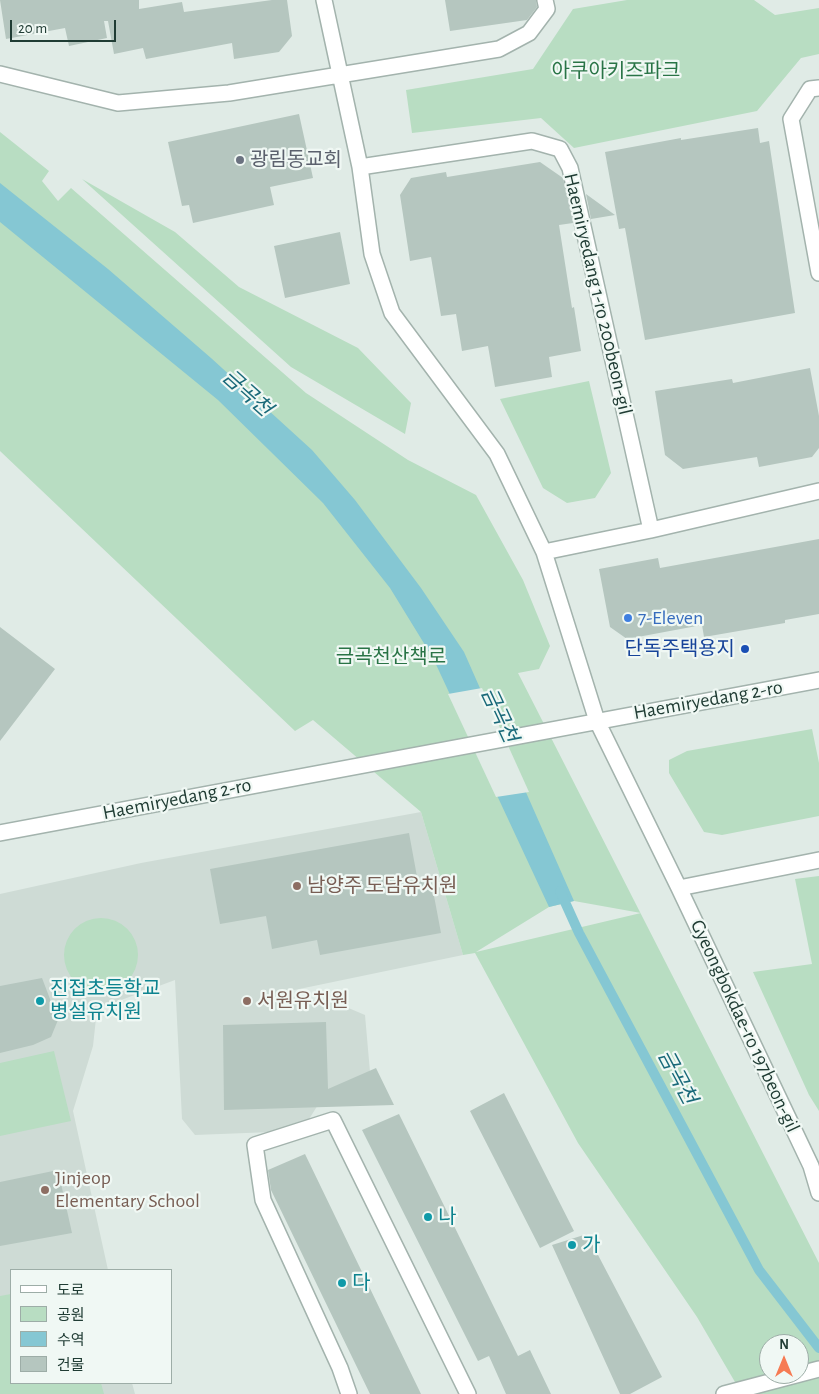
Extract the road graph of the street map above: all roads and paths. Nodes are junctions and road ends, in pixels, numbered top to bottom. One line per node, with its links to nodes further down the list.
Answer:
1 (324, 0): 4 (street)
2 (545, 0): 4 (street)
3 (0, 74): 4 (street)
4 (340, 76): 6 (street)
5 (819, 88): 7 (street)
6 (360, 167): 9 (street, Haemiryedang 1-ro 200beon-gil); 10 (street)
7 (819, 273)
8 (819, 491): 9 (street)
9 (651, 530): 10 (street)
10 (544, 552): 12 (street)
11 (819, 680): 12 (street, Haemiryedang 2-ro)
12 (597, 721): 13 (street, Haemiryedang 2-ro); 15 (street, Gyeongbokdae-ro 197beon-gil)
13 (0, 833)
14 (819, 860): 15 (street)
15 (680, 888): 16 (street, Gyeongbokdae-ro 197beon-gil)
16 (815, 1165): 17 (street, Gyeongbokdae-ro 197beon-gil)
17 (819, 1193)
18 (819, 1369): 21 (street)
19 (349, 1394): 20 (street)
20 (468, 1394)
21 (724, 1394)

